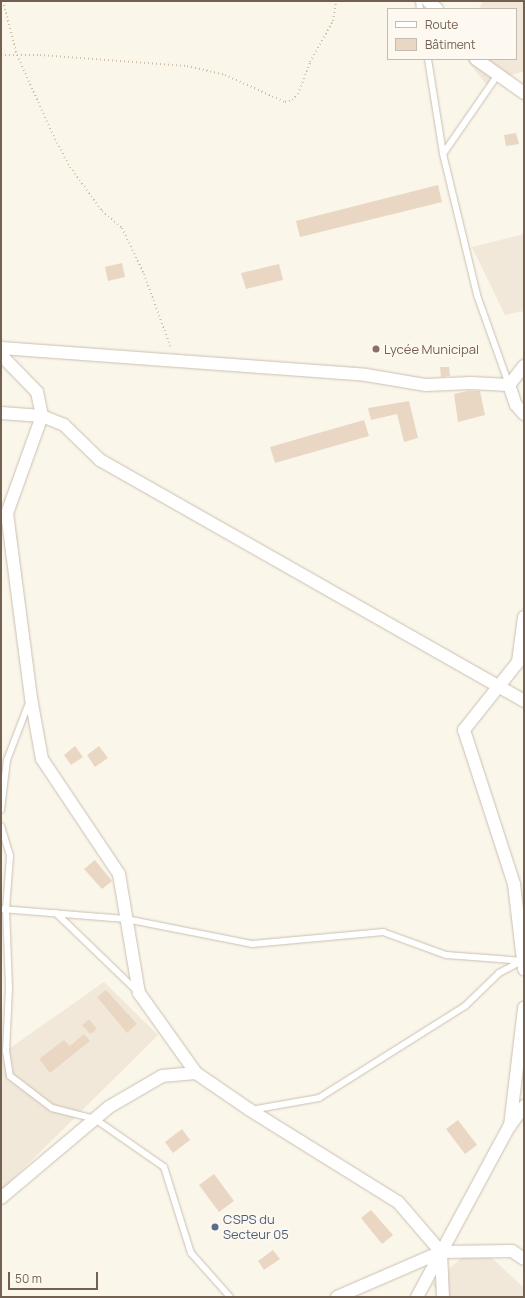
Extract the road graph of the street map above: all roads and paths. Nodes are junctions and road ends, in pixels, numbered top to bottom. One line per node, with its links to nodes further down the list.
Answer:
1 (3, 1): 6 (path)
2 (336, 1): 6 (path)
3 (428, 1): 4 (street)
4 (436, 8)
5 (1, 55): 6 (path)
6 (17, 55): 14 (path)
7 (428, 60): 11 (lane)
8 (477, 60): 9 (street)
9 (497, 76): 10 (street); 11 (lane)
10 (524, 92)
11 (443, 154): 16 (lane)
12 (1, 348): 14 (street)
13 (1, 355): 19 (street)
14 (174, 359): 16 (street)
15 (524, 366): 16 (street)
16 (509, 385): 18 (street)
17 (1, 413): 19 (street)
18 (524, 414)
19 (42, 416): 21 (street); 22 (street)
20 (524, 617): 21 (street)
21 (499, 686): 23 (street); 29 (street)
22 (31, 698): 24 (lane); 28 (street)
23 (524, 701)
24 (1, 810)
25 (1, 826): 26 (lane)
26 (3, 909): 27 (lane); 32 (lane)
27 (56, 913): 28 (lane); 30 (lane)
28 (126, 919): 29 (lane); 30 (street)
29 (524, 964): 35 (lane)
30 (139, 993): 33 (street)
31 (524, 1008): 37 (street)
32 (4, 1062): 36 (lane)
33 (196, 1073): 35 (street); 36 (street)
34 (524, 1106): 37 (street)
35 (250, 1110): 39 (street)
36 (95, 1119): 38 (street); 41 (lane)
37 (509, 1127): 39 (street)
38 (1, 1198)
39 (440, 1252): 40 (street); 42 (street); 43 (street); 44 (street)
40 (524, 1259)
41 (230, 1297)
42 (337, 1297)
43 (417, 1297)
44 (443, 1297)

